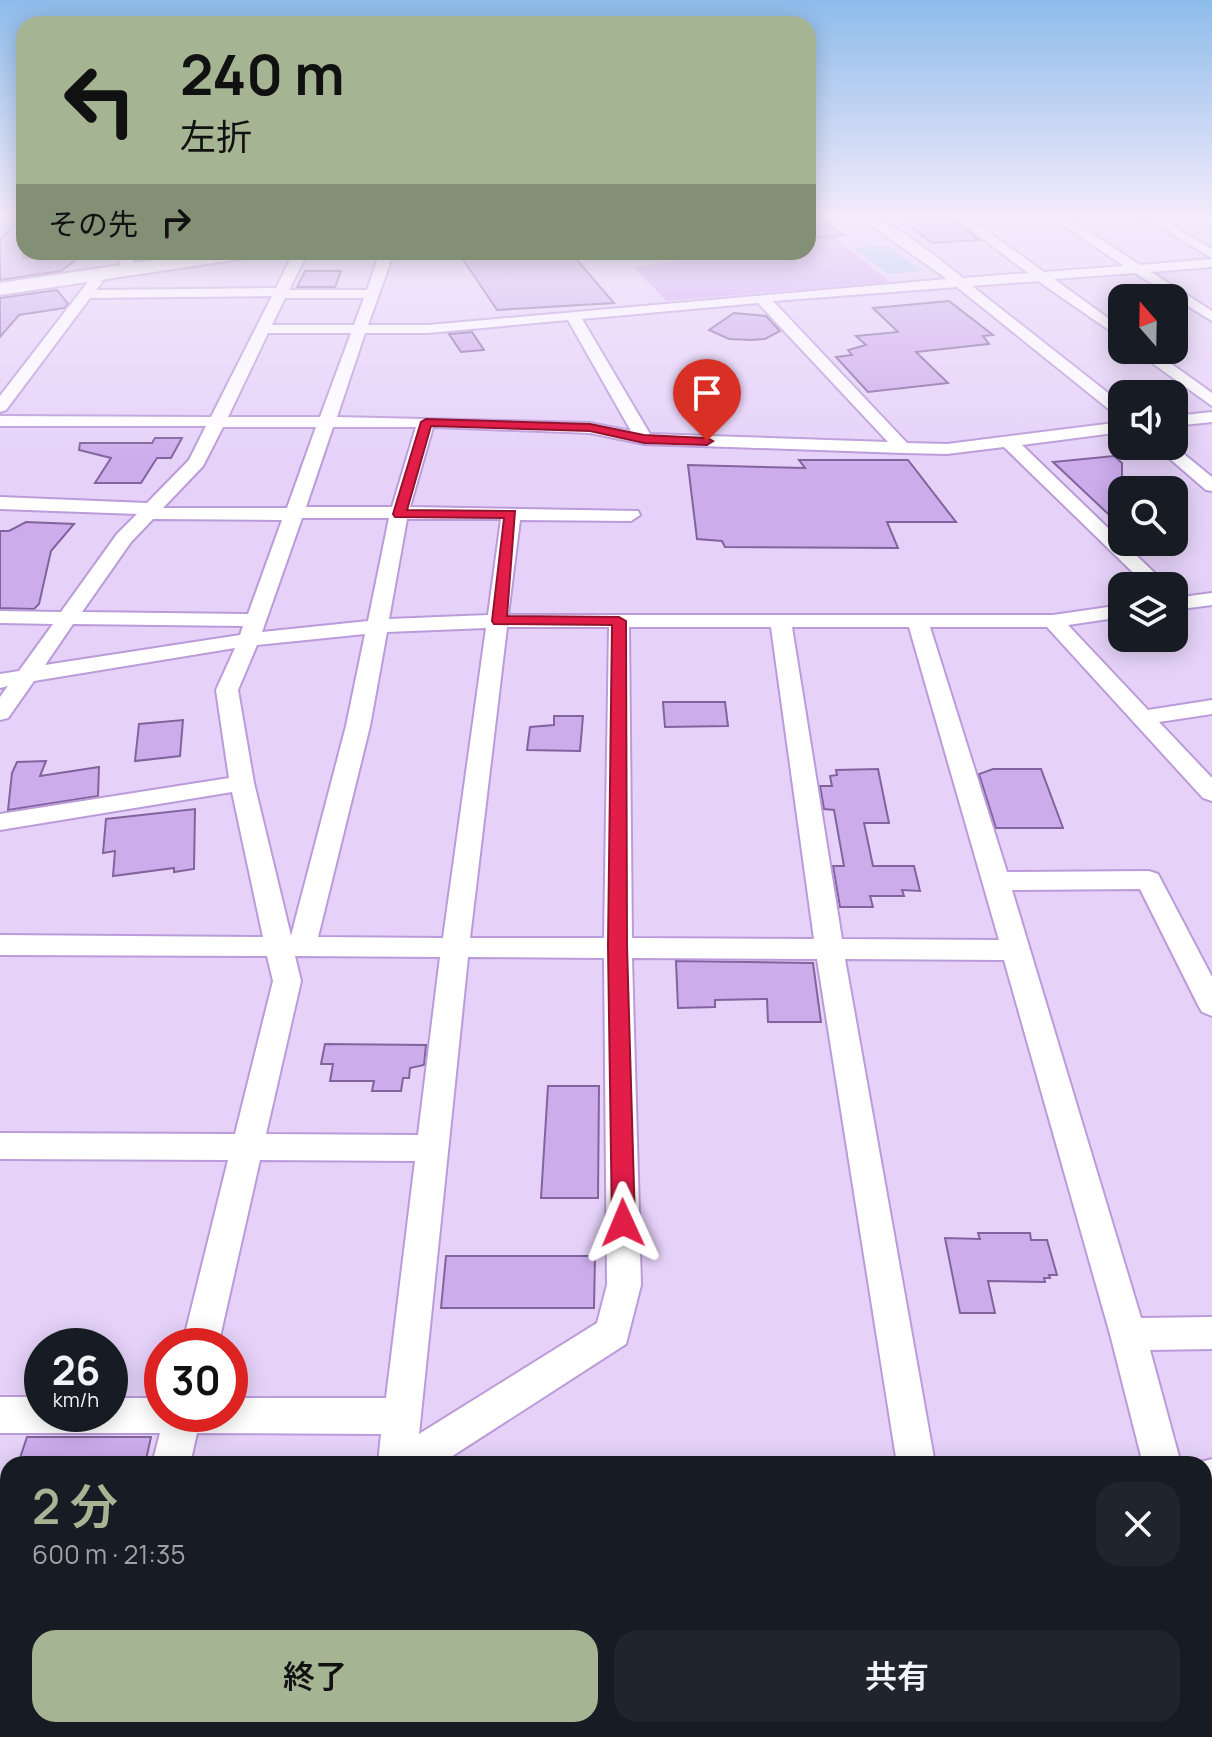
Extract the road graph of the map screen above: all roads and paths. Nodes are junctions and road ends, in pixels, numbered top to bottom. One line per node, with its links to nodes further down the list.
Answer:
1 (84, 298): 16 (street)
2 (279, 298): 11 (street)
3 (371, 298): 12 (street)
4 (762, 298): 8 (street); 26 (street)
5 (980, 298): 14 (street)
6 (1071, 298): 10 (street)
7 (1182, 298): 9 (street)
8 (573, 316): 12 (street); 24 (street)
9 (1212, 317)
10 (1108, 325)
11 (264, 329): 12 (street); 20 (street)
12 (359, 330): 22 (street)
13 (1161, 364): 15 (street)
14 (1108, 401)
15 (1212, 401)
16 (0, 407)
17 (1212, 417): 18 (street)
18 (1188, 420)
19 (0, 421): 20 (street)
20 (219, 421): 22 (street); 30 (street)
21 (426, 422): 22 (street); 24 (street); 32 (street)
22 (325, 423): 31 (street)
23 (1108, 429): 25 (street)
24 (644, 439): 26 (street)
25 (1008, 441): 26 (street); 35 (street)
26 (903, 448)
27 (1181, 460): 28 (street)
28 (1212, 486)
29 (0, 503): 30 (street)
30 (148, 511): 31 (street); 40 (street)
31 (292, 514): 32 (street); 47 (street)
32 (399, 514): 33 (street); 46 (street)
33 (511, 514): 34 (street); 41 (street)
34 (631, 515)
35 (1144, 572)
36 (1212, 599): 37 (street)
37 (1188, 602)
38 (1108, 613): 43 (street)
39 (0, 617): 40 (street)
40 (68, 617): 47 (street); 48 (street)
41 (499, 621): 42 (street); 46 (street); 61 (street)
42 (619, 621): 44 (street); 59 (street)
43 (1053, 621): 45 (street); 52 (street)
44 (781, 622): 45 (street); 60 (street)
45 (918, 623): 56 (street)
46 (377, 626): 47 (street); 58 (street)
47 (251, 630): 48 (street); 53 (street)
48 (25, 677): 49 (street); 51 (street)
49 (0, 681)
50 (1212, 707): 52 (street)
51 (0, 713)
52 (1143, 718): 54 (street)
53 (242, 783): 55 (street); 58 (street)
54 (1212, 793)
55 (0, 822)
56 (997, 881): 62 (street); 63 (street)
57 (0, 945): 58 (street)
58 (291, 945): 61 (street); 65 (street)
59 (618, 946): 60 (street); 61 (street); 77 (street)
60 (829, 947): 62 (street); 78 (street)
61 (455, 948): 66 (street)
62 (1015, 950): 69 (street)
63 (1212, 1005)
64 (0, 1146): 65 (street)
65 (247, 1147): 66 (street); 67 (street)
66 (434, 1148): 73 (street)
67 (204, 1328)
68 (1212, 1333): 69 (street)
69 (1128, 1334): 79 (street)
70 (0, 1415): 71 (street)
71 (144, 1415)
72 (248, 1415): 73 (street)
73 (404, 1416): 76 (street)
74 (179, 1432): 75 (street)
75 (173, 1456)
76 (398, 1456)
77 (419, 1456)
78 (915, 1456)
79 (1160, 1456)

